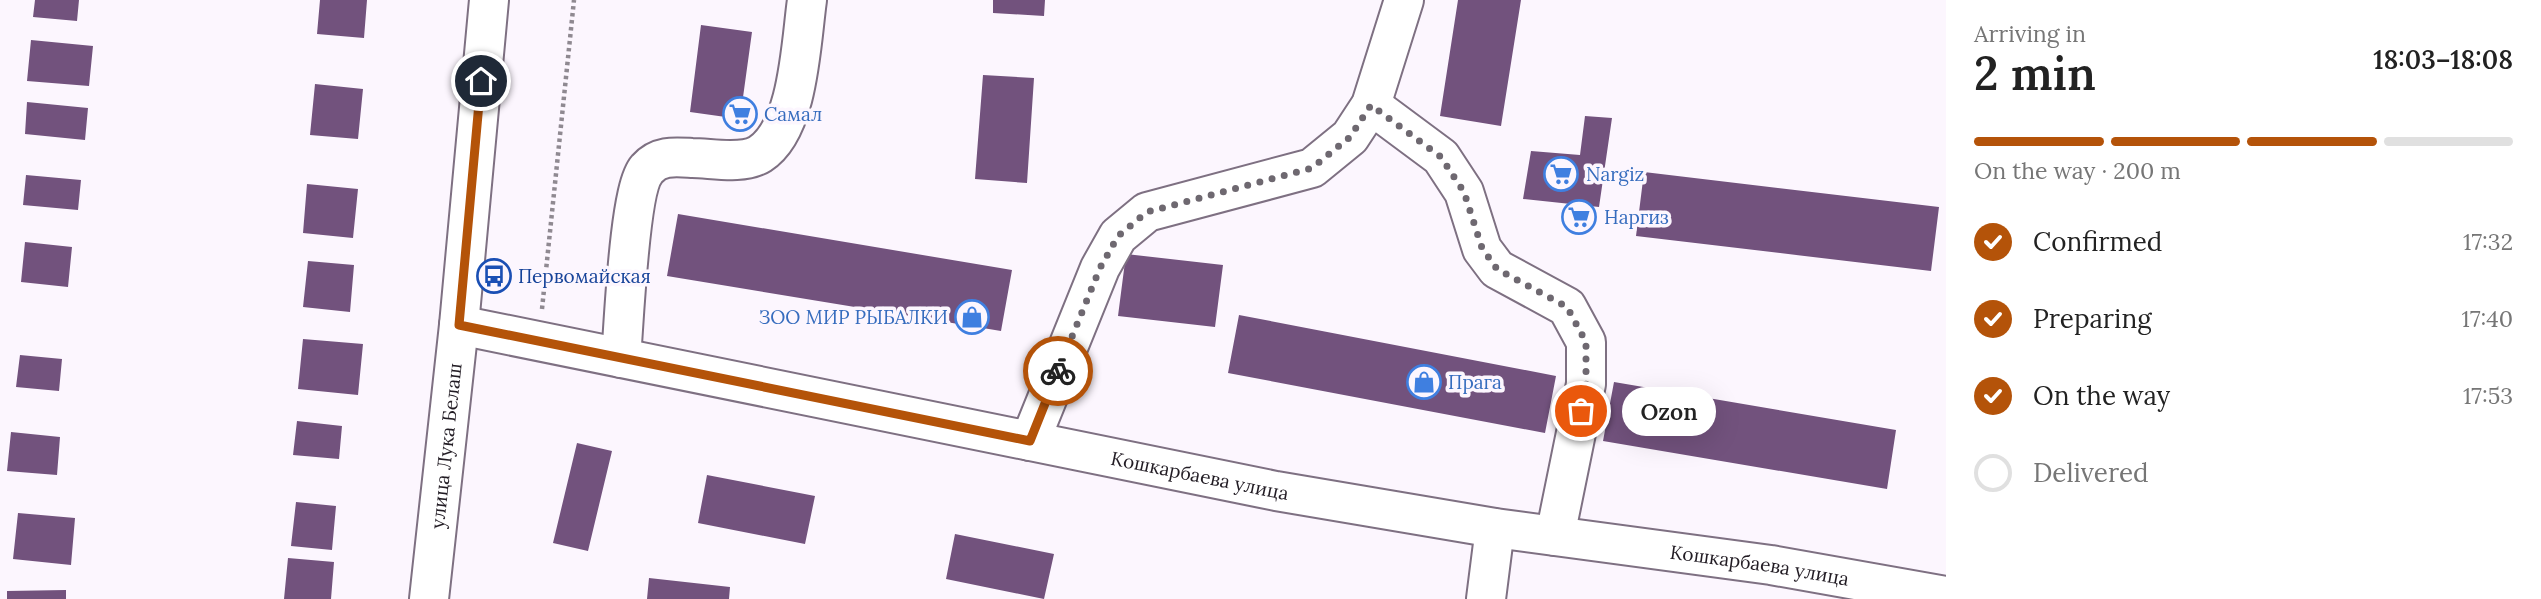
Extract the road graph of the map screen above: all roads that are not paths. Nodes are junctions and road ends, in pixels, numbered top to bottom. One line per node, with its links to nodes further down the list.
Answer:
1 (489, 0): 5 (street, улица Лука Белаш)
2 (807, 0): 6 (street)
3 (1404, 0): 4 (street)
4 (1371, 105): 7 (street); 9 (street)
5 (459, 325): 6 (street, Кошкарбаева улица); 11 (street, улица Лука Белаш)
6 (621, 358): 7 (street, Кошкарбаева улица)
7 (1030, 441): 8 (street, Кошкарбаева улица)
8 (1495, 528): 9 (street, Кошкарбаева улица); 12 (street)
9 (1555, 536): 10 (street, Кошкарбаева улица)
10 (1946, 596)
11 (429, 599)
12 (1486, 599)

